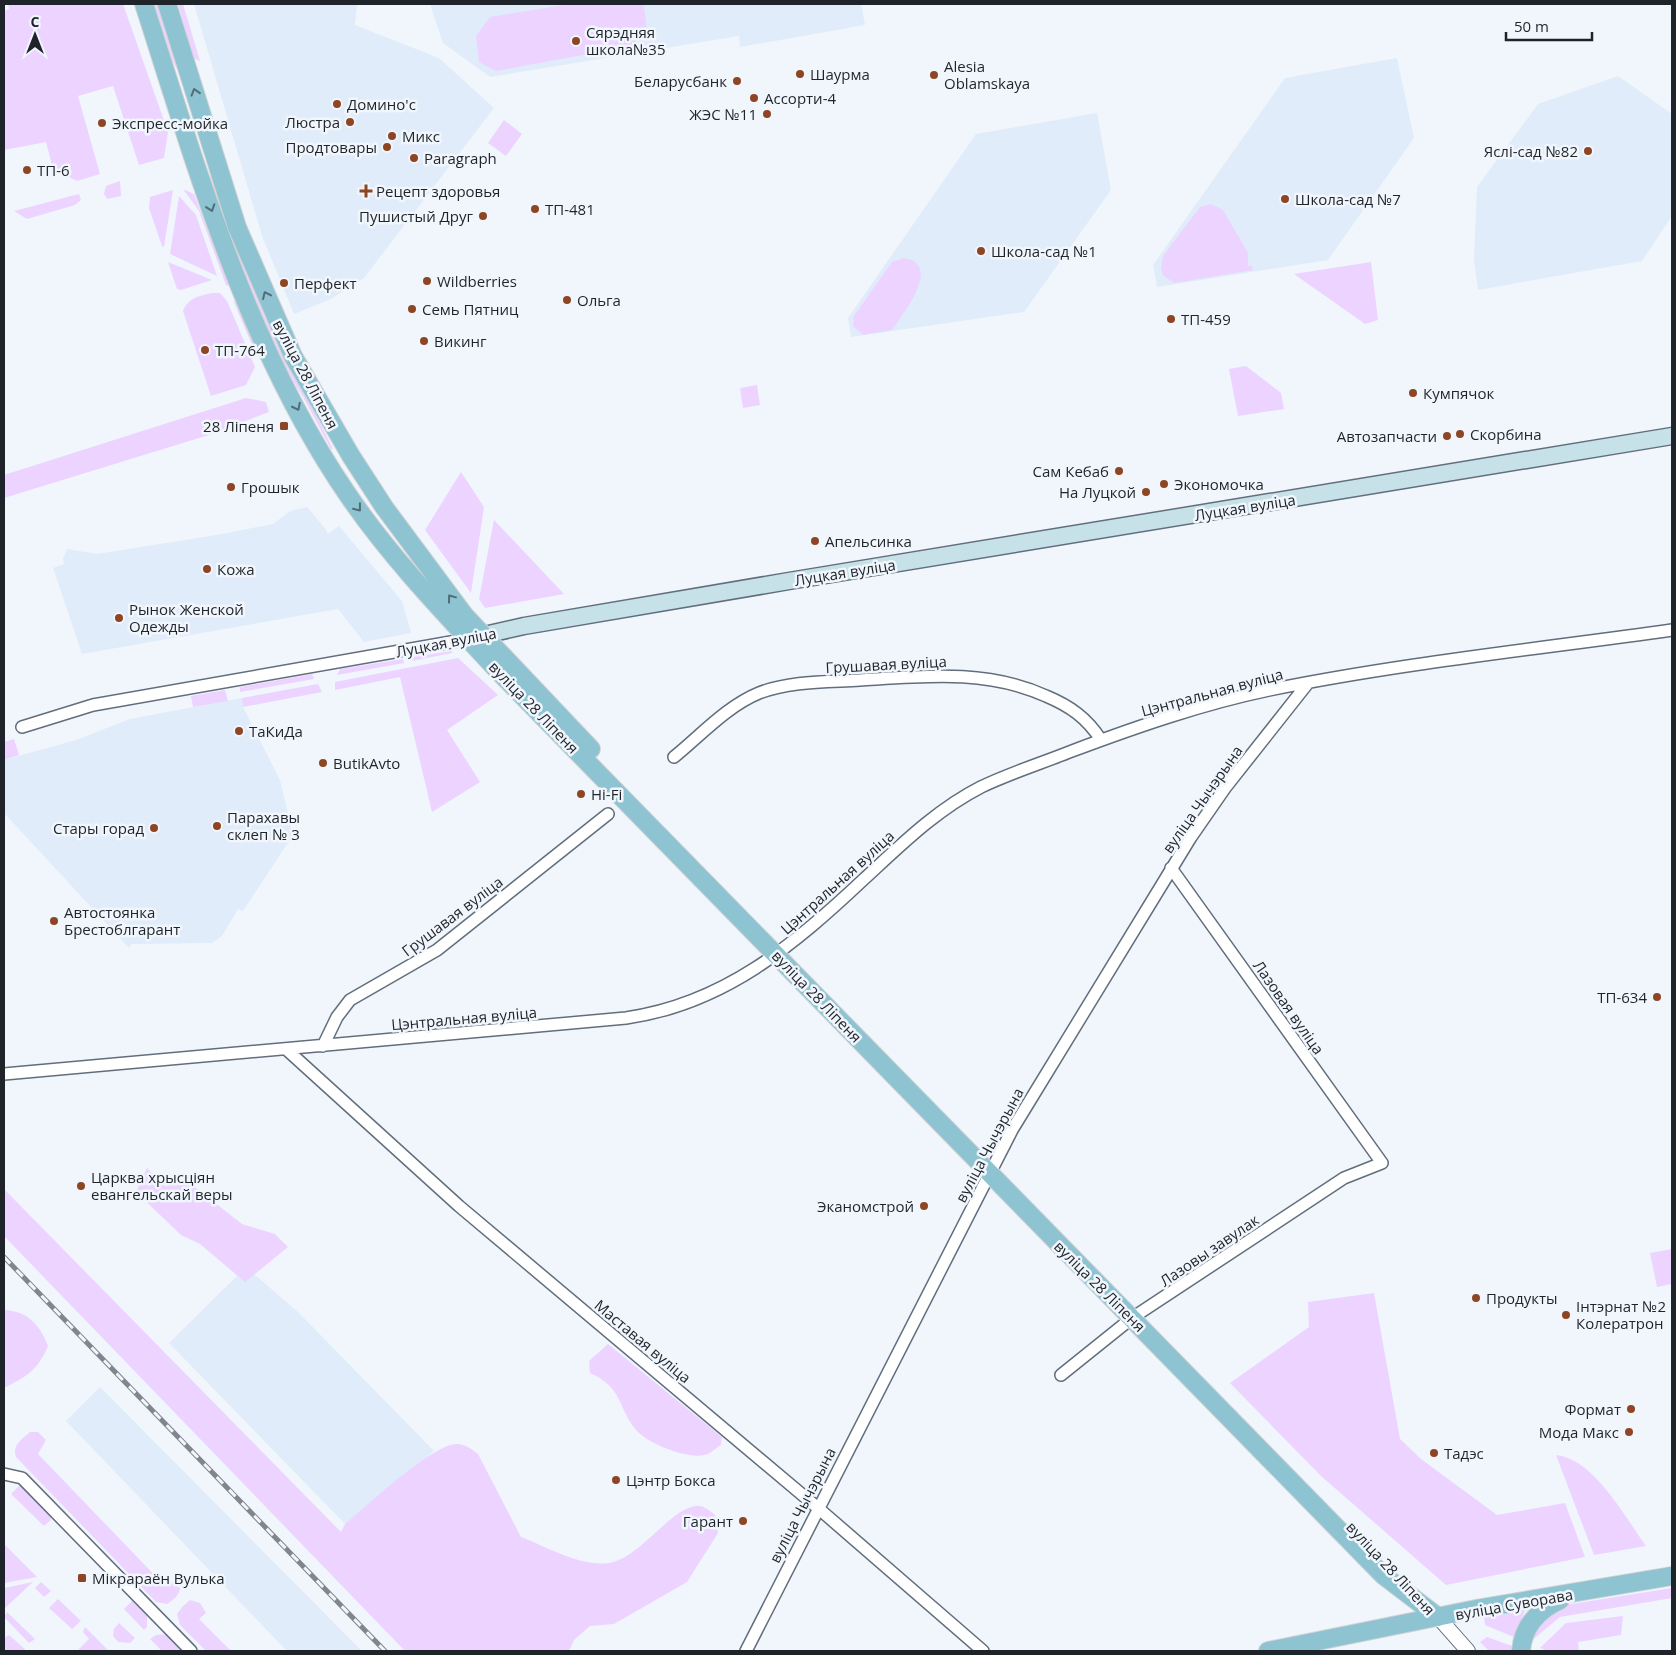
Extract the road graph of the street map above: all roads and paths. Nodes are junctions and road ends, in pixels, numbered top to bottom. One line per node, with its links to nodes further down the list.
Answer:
1 (144, 4): 5 (main road, вуліца 28 Ліпеня, one-way to 5)
2 (167, 4): 4 (main road, вуліца 28 Ліпеня, one-way to 2)
3 (1672, 436): 7 (main road, Луцкая вуліца)
4 (352, 456): 5 (main road); 7 (main road, вуліца 28 Ліпеня, one-way to 4)
5 (330, 467): 7 (main road, вуліца 28 Ліпеня, one-way to 7)
6 (1672, 630): 8 (street, Цэнтральная вуліца)
7 (475, 637): 9 (street, Луцкая вуліца); 14 (main road, вуліца 28 Ліпеня)
8 (1308, 683): 10 (street, Цэнтральная вуліца); 13 (street, вуліца Чычэрына)
9 (22, 727)
10 (1101, 740): 11 (street, Грушавая вуліца); 14 (street, Цэнтральная вуліца)
11 (674, 757)
12 (608, 814): 15 (street, Грушавая вуліца)
13 (1171, 868): 18 (street, Лазовая вуліца); 19 (street, вуліца Чычэрына)
14 (781, 951): 15 (street, Цэнтральная вуліца); 19 (main road, вуліца 28 Ліпеня)
15 (324, 1046): 16 (street, Цэнтральная вуліца)
16 (286, 1049): 17 (street, Цэнтральная вуліца); 23 (street, Маставая вуліца)
17 (4, 1074)
18 (1382, 1163): 20 (street, Лазовы завулак)
19 (992, 1168): 20 (main road, вуліца 28 Ліпеня); 23 (street, вуліца Чычэрына)
20 (1137, 1315): 21 (street, Лазовы завулак); 26 (main road, вуліца 28 Ліпеня)
21 (1061, 1375)
22 (4, 1474): 27 (street)
23 (818, 1508): 28 (street, вуліца Чычэрына); 29 (street, Маставая вуліца)
24 (1672, 1576): 25 (main road, вуліца Суворава)
25 (1584, 1592): 26 (main road, вуліца Суворава); 32 (main road)
26 (1438, 1618): 30 (main road, вуліца Суворава); 31 (street)
27 (192, 1651)
28 (746, 1651)
29 (983, 1651)
30 (1268, 1651)
31 (1468, 1651)
32 (1521, 1651)

